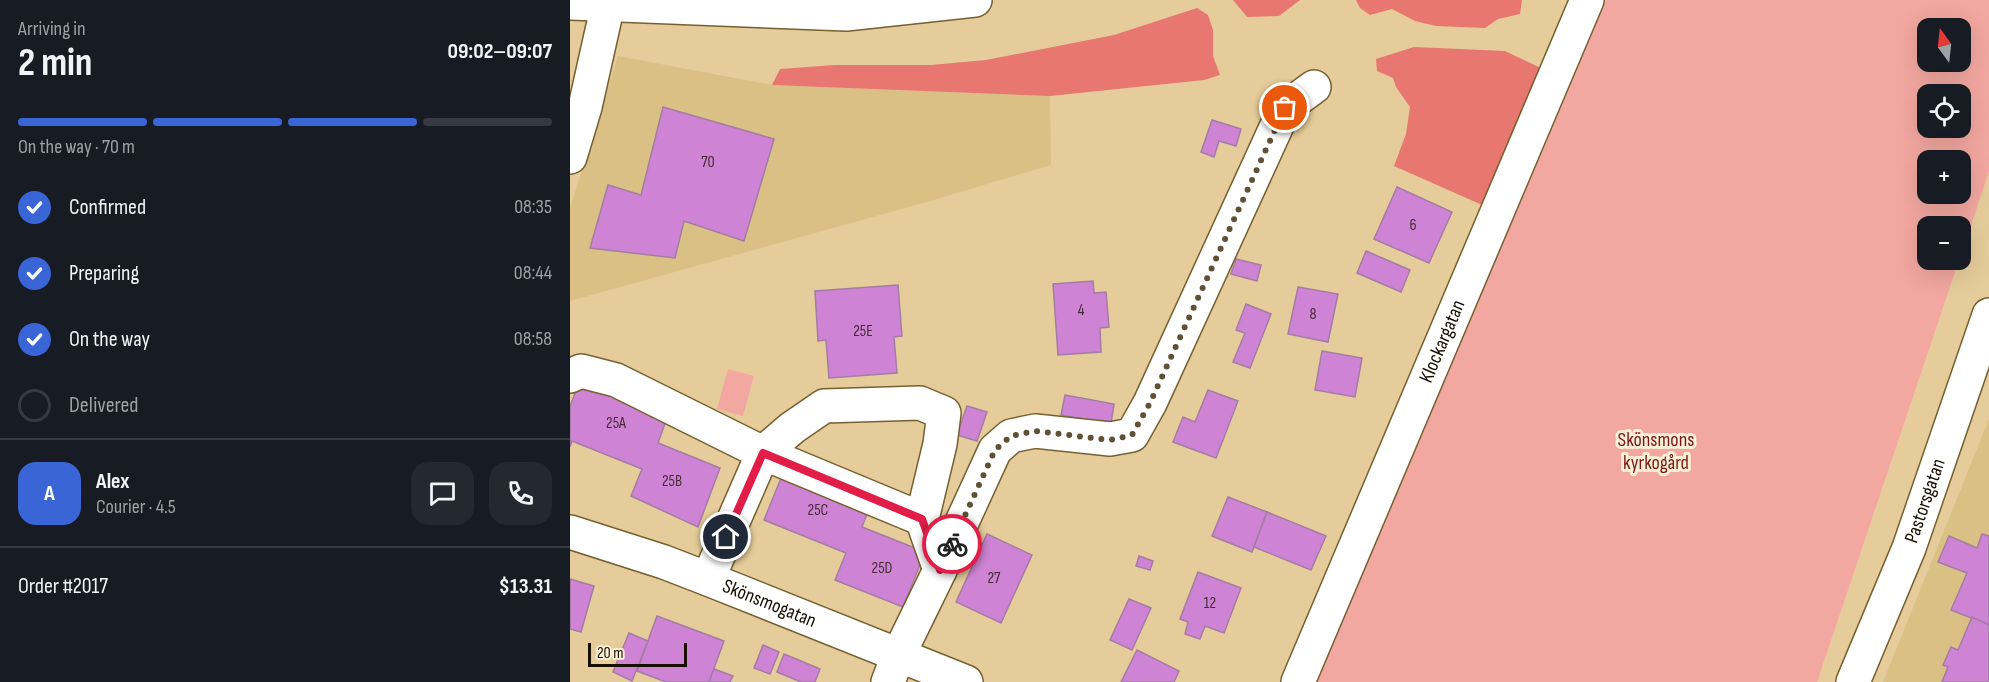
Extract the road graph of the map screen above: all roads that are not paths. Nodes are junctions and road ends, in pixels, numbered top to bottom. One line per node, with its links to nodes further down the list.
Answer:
1 (975, 0): 4 (main road)
2 (1587, 0): 16 (main road, Klockargatan)
3 (570, 3): 4 (main road)
4 (608, 4): 6 (main road)
5 (1314, 87): 12 (main road)
6 (570, 157)
7 (1989, 315): 17 (main road, Pastorsgatan)
8 (570, 376): 9 (main road)
9 (763, 453): 10 (main road); 10 (main road); 13 (main road)
10 (922, 519): 12 (main road)
11 (570, 532): 13 (main road, Skönsmogatan)
12 (940, 570): 14 (main road)
13 (708, 579): 14 (main road, Skönsmogatan)
14 (893, 669): 15 (main road, Skönsmogatan)
15 (966, 682)
16 (1298, 682)
17 (1852, 682)

